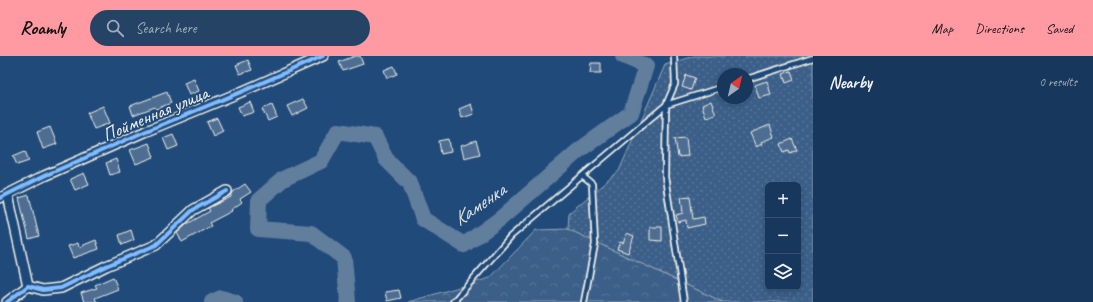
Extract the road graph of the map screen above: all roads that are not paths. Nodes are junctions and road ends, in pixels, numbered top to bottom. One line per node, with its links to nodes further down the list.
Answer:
1 (322, 56): 9 (street, Пойменная улица)
2 (674, 56): 6 (lane)
3 (813, 58): 4 (lane)
4 (753, 77)
5 (717, 89): 6 (lane)
6 (666, 105): 7 (lane); 14 (lane)
7 (582, 176): 12 (lane); 13 (lane)
8 (227, 191): 10 (street)
9 (4, 196): 10 (street)
10 (28, 286): 11 (street)
11 (7, 302)
12 (453, 302)
13 (584, 302)
14 (684, 302)

